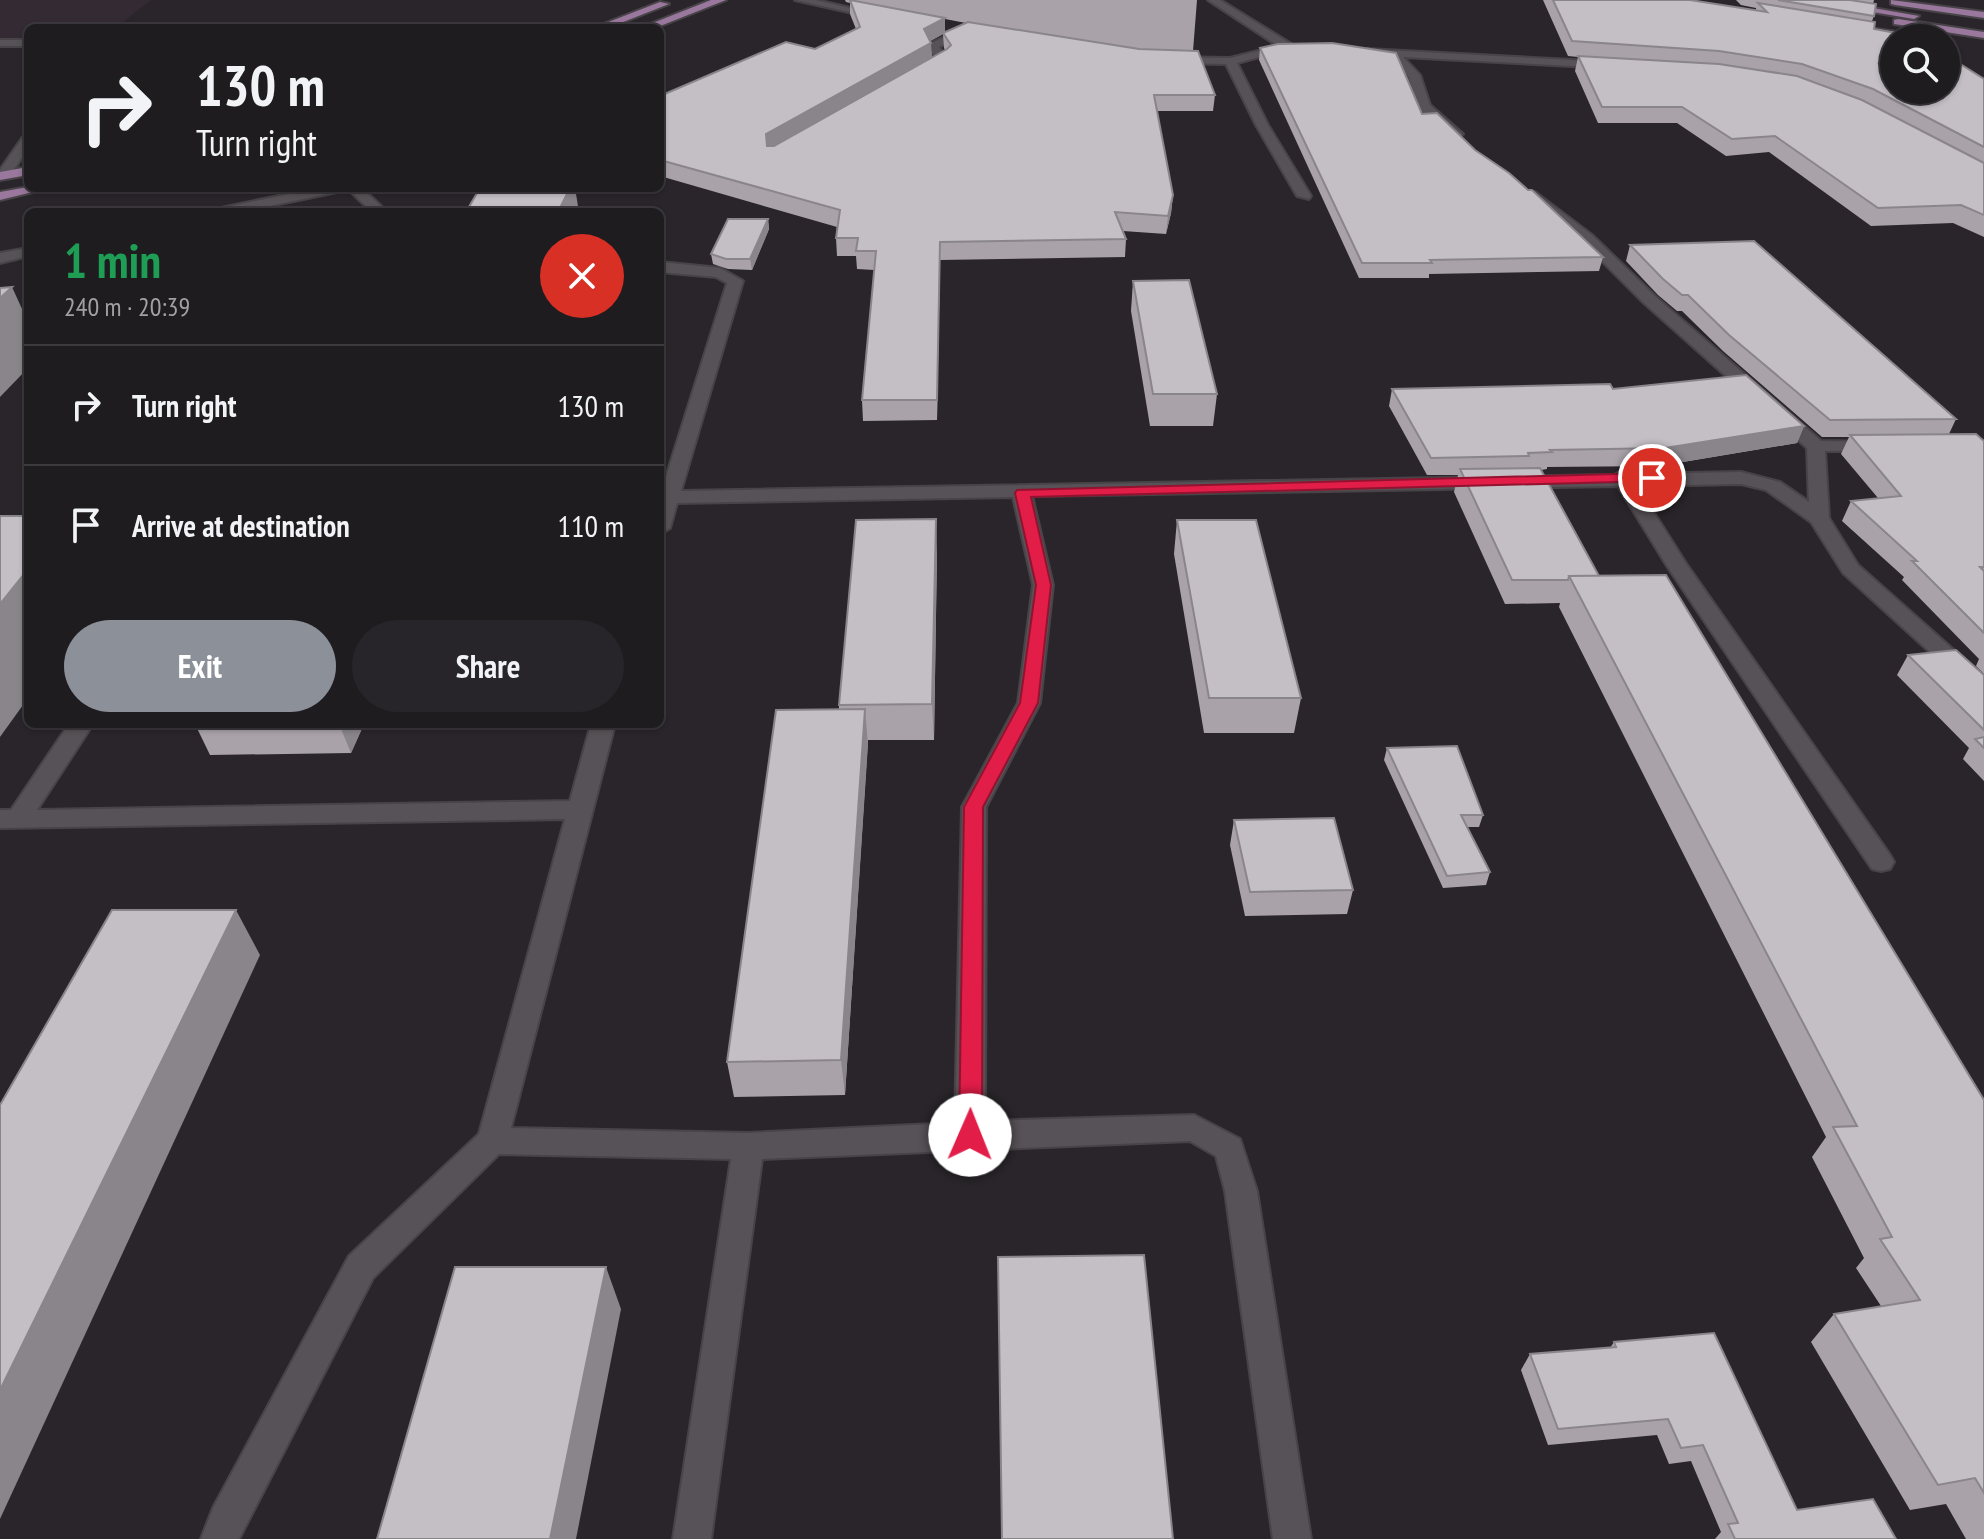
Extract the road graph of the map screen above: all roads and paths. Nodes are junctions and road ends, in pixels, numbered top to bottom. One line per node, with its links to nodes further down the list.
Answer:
1 (674, 0): 9 (main road)
2 (721, 0): 10 (main road)
3 (800, 0): 8 (street)
4 (1213, 0): 19 (street)
5 (1883, 0): 7 (main road)
6 (1801, 4): 12 (main road); 15 (main road)
7 (1984, 15)
8 (895, 19)
9 (609, 24)
10 (656, 24)
11 (937, 26): 27 (street)
12 (1984, 26)
13 (1855, 28): 14 (main road)
14 (1880, 32)
15 (1984, 35)
16 (0, 43): 17 (street)
17 (24, 43)
18 (1960, 45): 21 (main road)
19 (1287, 47): 20 (street); 25 (street)
20 (1302, 48)
21 (1984, 49)
22 (1348, 51): 23 (street)
23 (1393, 54): 26 (street); 29 (street)
24 (1154, 59): 25 (street)
25 (1230, 61): 37 (street)
26 (1629, 66)
27 (904, 83)
28 (24, 145): 31 (street)
29 (1472, 150)
30 (24, 172): 31 (main road)
31 (1, 176)
32 (1525, 189): 43 (street)
33 (24, 191): 36 (main road)
34 (318, 192): 38 (street)
35 (358, 192): 39 (street)
36 (0, 196)
37 (1304, 196)
38 (240, 208)
39 (376, 208)
40 (24, 253): 41 (street)
41 (0, 258)
42 (664, 267): 47 (street)
43 (1816, 446): 44 (street); 49 (street)
44 (1890, 446)
45 (1622, 477): 46 (street); 49 (street); 55 (street)
46 (1022, 493): 47 (street); 56 (street)
47 (669, 497): 48 (street)
48 (664, 514)
49 (1819, 518): 50 (street)
50 (1984, 689)
51 (78, 728): 54 (street)
52 (602, 728): 53 (street)
53 (578, 810): 54 (street); 57 (street)
54 (9, 819)
55 (1881, 862)
56 (970, 1135): 58 (street); 61 (street)
57 (492, 1141): 58 (street); 59 (street)
58 (748, 1146): 60 (street)
59 (220, 1539)
60 (692, 1539)
61 (1292, 1539)

